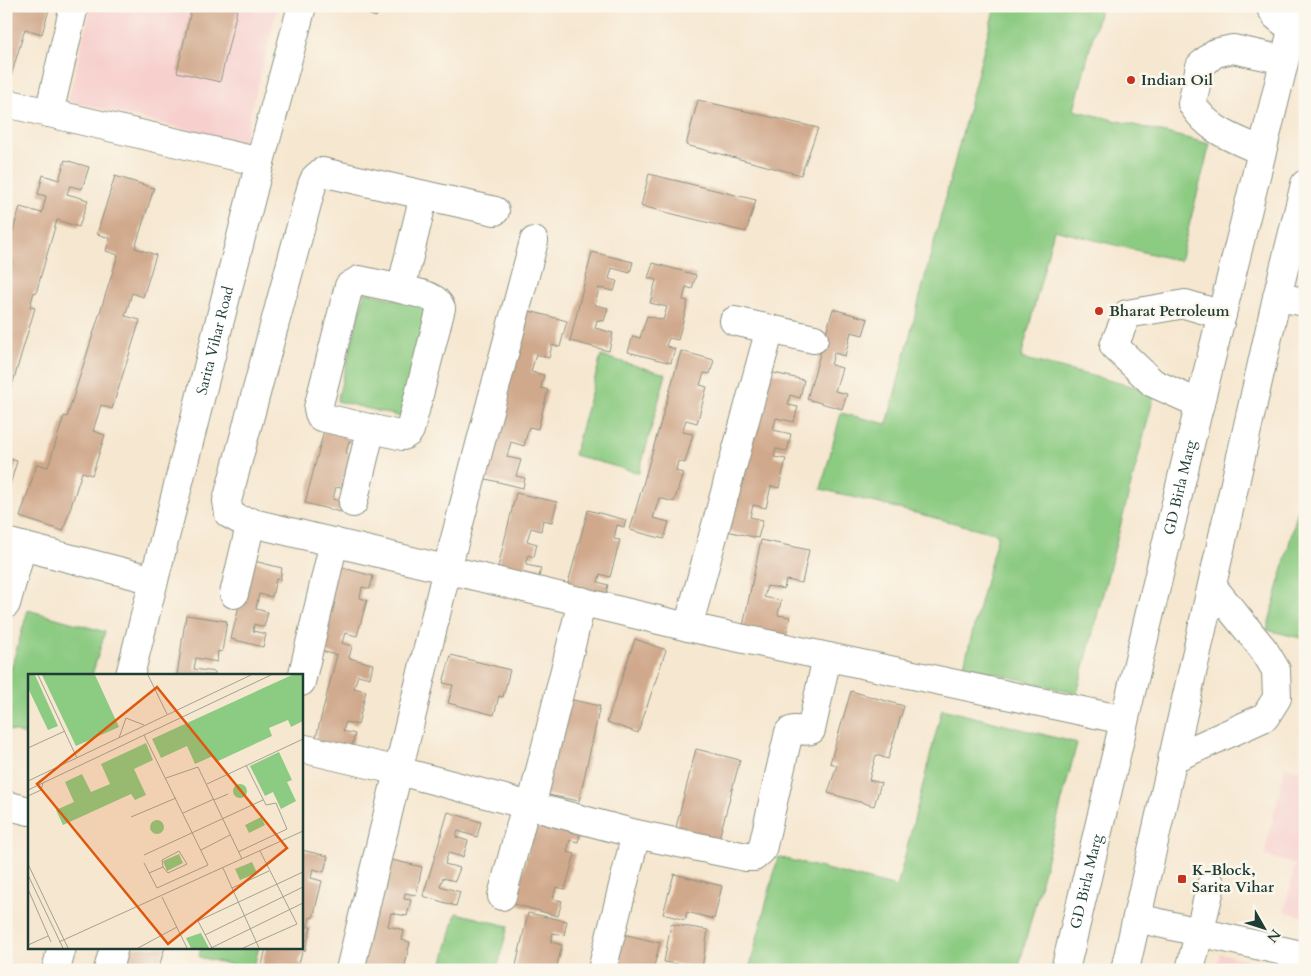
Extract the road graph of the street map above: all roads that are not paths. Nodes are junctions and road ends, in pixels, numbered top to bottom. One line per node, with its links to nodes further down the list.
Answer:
1 (74, 6): 7 (street)
2 (302, 6): 9 (street, Sarita Vihar Road)
3 (1270, 6): 4 (street)
4 (1295, 17): 5 (street, GD Birla Marg)
5 (1284, 60): 8 (street, GD Birla Marg); 8 (street)
6 (6, 103): 7 (street)
7 (49, 113): 9 (street)
8 (1262, 151): 17 (street, GD Birla Marg)
9 (260, 162): 28 (street, Sarita Vihar Road)
10 (1304, 190): 15 (street)
11 (424, 195): 12 (street); 14 (street); 24 (street)
12 (495, 211)
13 (534, 241): 27 (street)
14 (401, 289): 22 (street); 22 (street)
15 (1277, 297): 16 (street); 29 (street)
16 (1305, 302)
17 (1222, 315): 21 (street, GD Birla Marg); 21 (street)
18 (734, 321): 19 (street)
19 (770, 329): 20 (street); 33 (street)
20 (814, 339)
21 (1200, 404): 37 (street, GD Birla Marg)
22 (371, 428): 23 (street)
23 (353, 503)
24 (250, 522): 25 (street); 30 (street)
25 (334, 542): 27 (street); 36 (street)
26 (14, 544): 28 (street); 32 (street)
27 (447, 569): 31 (street); 40 (street)
28 (154, 580): 35 (street, Sarita Vihar Road)
29 (1212, 586): 39 (street); 39 (street)
30 (234, 594)
31 (582, 601): 33 (street); 42 (street)
32 (6, 604)
33 (688, 627): 34 (street)
34 (827, 657): 37 (street); 44 (street)
35 (130, 674)
36 (302, 678)
37 (1124, 720): 52 (street, GD Birla Marg)
38 (302, 748): 40 (street)
39 (1172, 759): 47 (street)
40 (399, 772): 42 (street); 56 (street)
41 (6, 805): 43 (street)
42 (528, 806): 44 (street); 46 (street)
43 (28, 811)
44 (636, 834): 57 (street)
45 (1211, 885): 48 (street)
46 (502, 896)
47 (1137, 918): 48 (street); 53 (street)
48 (1198, 932): 51 (street); 58 (street)
49 (62, 948): 54 (street)
50 (114, 948): 55 (street)
51 (1305, 956)
52 (1069, 963)
53 (1124, 967)
54 (56, 970)
55 (108, 970)
56 (350, 970)
57 (602, 970)
58 (1190, 970)

